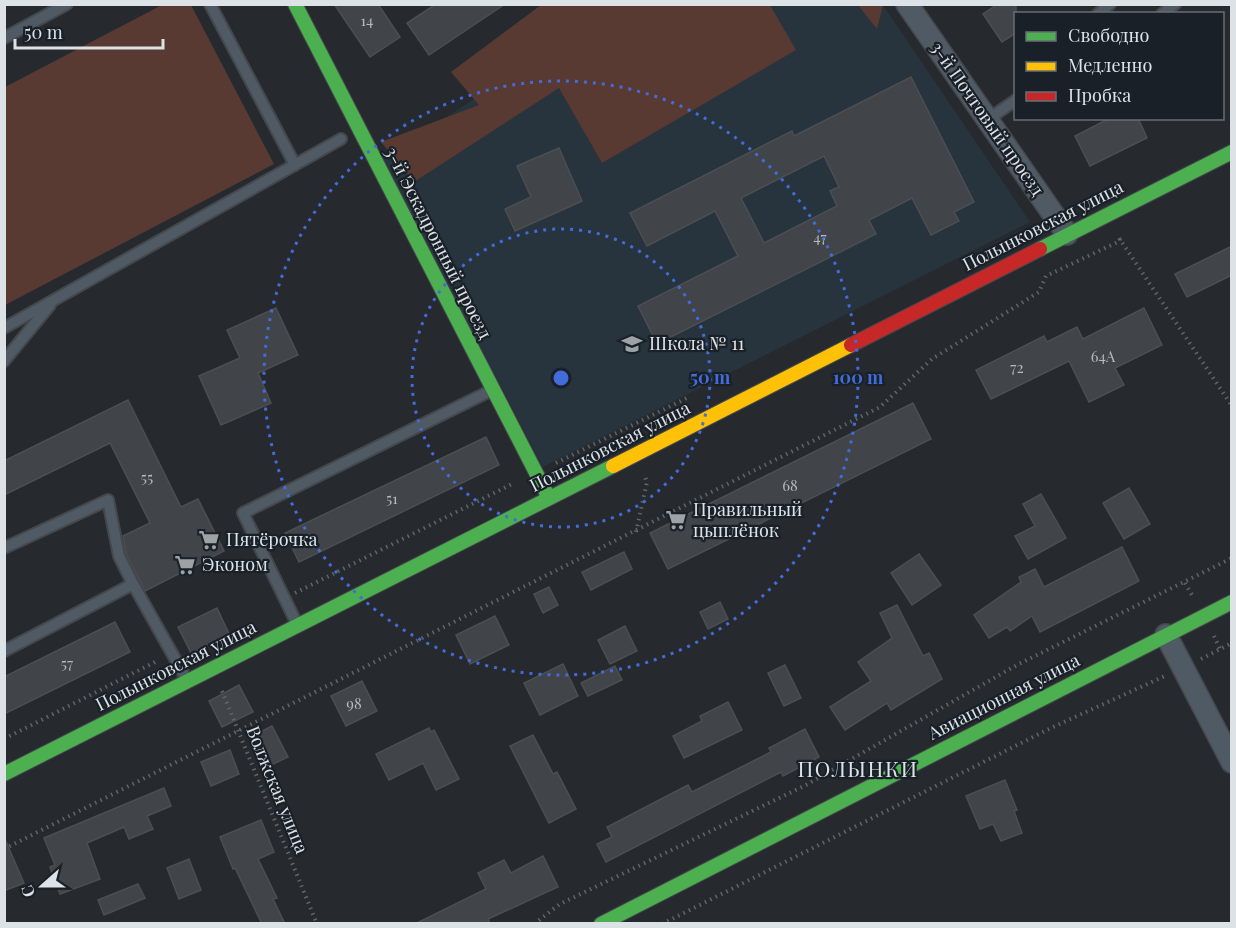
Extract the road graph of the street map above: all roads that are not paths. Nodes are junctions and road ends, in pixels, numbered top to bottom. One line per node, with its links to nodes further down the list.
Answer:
1 (67, 4): 5 (lane)
2 (210, 4): 10 (lane)
3 (295, 4): 15 (street, 3-й Эскадронный проезд)
4 (907, 4): 7 (street, 3-й Почтовый проезд)
5 (4, 38)
6 (1014, 100): 7 (lane)
7 (987, 120): 11 (street, 3-й Почтовый проезд)
8 (341, 139): 10 (lane)
9 (1232, 152): 11 (street, Полынковская улица)
10 (295, 165): 12 (lane)
11 (1067, 234): 16 (street, Полынковская улица)
12 (54, 300): 13 (lane); 14 (lane)
13 (4, 328)
14 (4, 361)
15 (493, 390): 16 (street, 3-й Эскадронный проезд); 20 (lane)
16 (549, 498): 20 (street, Полынковская улица)
17 (4, 548): 18 (lane)
18 (133, 584): 22 (lane); 23 (lane)
19 (1232, 602): 21 (street, Авиационная улица)
20 (297, 624): 23 (street, Полынковская улица)
21 (1166, 635): 24 (street); 26 (street, Авиационная улица)
22 (4, 651)
23 (188, 680): 25 (street, Полынковская улица)
24 (1232, 762)
25 (4, 774)
26 (601, 924)

